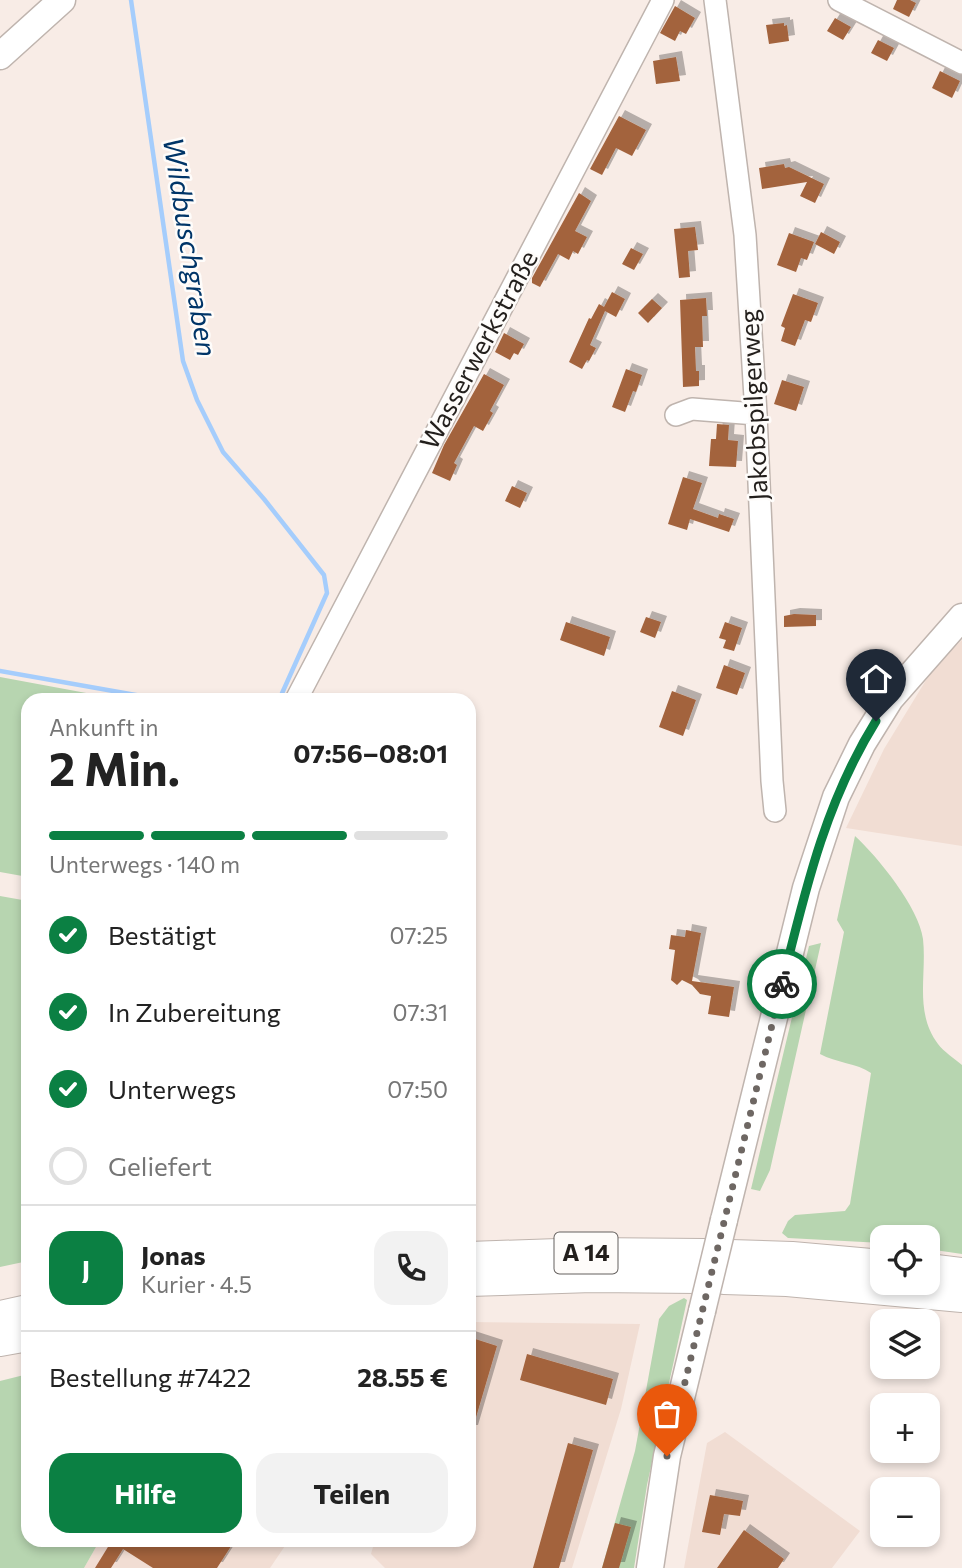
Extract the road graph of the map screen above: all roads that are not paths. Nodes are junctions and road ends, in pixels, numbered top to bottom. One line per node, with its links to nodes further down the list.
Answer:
1 (62, 0): 5 (main road)
2 (663, 0): 10 (street, Wasserwerkstraße)
3 (715, 0): 7 (street, Jakobspilgerweg)
4 (839, 0): 6 (street)
5 (0, 55)
6 (962, 63)
7 (755, 414): 8 (street); 11 (street, Jakobspilgerweg)
8 (676, 415)
9 (962, 617): 23 (main road, bridge)
10 (300, 693)
11 (775, 811)
12 (476, 1257): 14 (highway, A 14)
13 (870, 1264): 14 (highway, A 14)
14 (714, 1267): 17 (highway, A 14); 18 (highway, A 14)
15 (940, 1270): 16 (highway)
16 (962, 1273)
17 (476, 1281)
18 (962, 1297)
19 (21, 1312): 20 (highway)
20 (0, 1316)
21 (21, 1337): 22 (highway)
22 (0, 1341)
23 (650, 1568)

